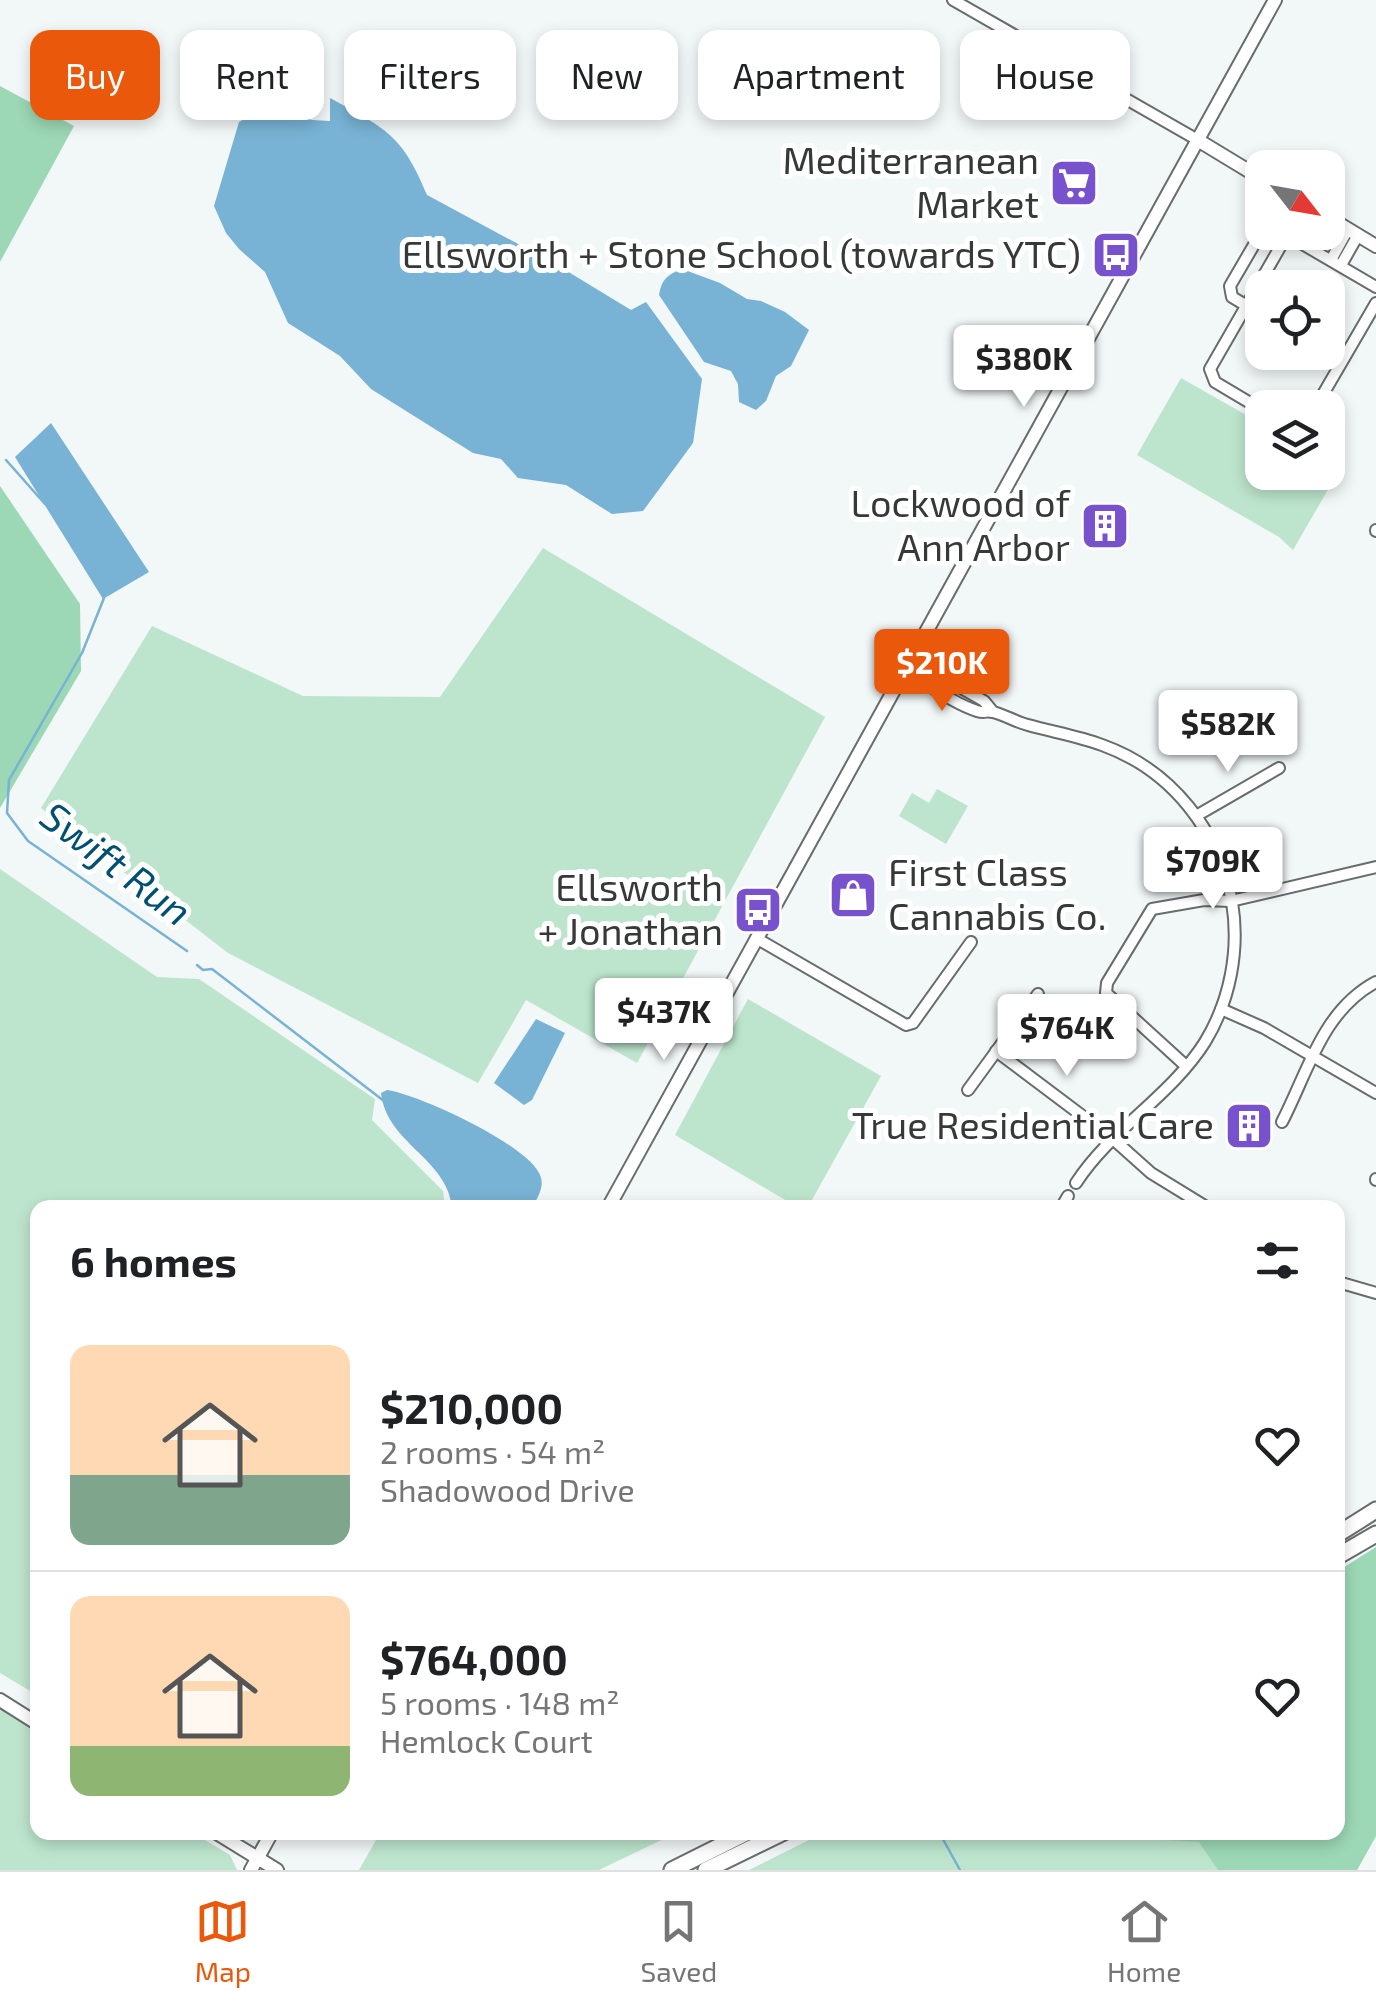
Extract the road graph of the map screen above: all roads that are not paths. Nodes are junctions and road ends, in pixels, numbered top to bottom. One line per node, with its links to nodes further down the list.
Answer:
1 (953, 0): 3 (street)
2 (1275, 0): 3 (main road)
3 (1196, 139): 4 (main road); 17 (main road)
4 (1245, 169)
5 (1345, 228): 6 (main road)
6 (1353, 232): 7 (main road); 10 (street)
7 (1376, 246)
8 (1251, 250): 13 (street)
9 (1313, 250): 10 (street)
10 (1336, 263): 11 (street)
11 (1376, 286)
12 (1376, 303): 15 (street)
13 (1245, 305)
14 (1245, 309): 16 (street)
15 (1326, 390)
16 (1245, 400)
17 (907, 665): 19 (street); 22 (main road)
18 (1279, 768): 19 (street)
19 (1196, 816): 21 (street)
20 (1376, 867): 21 (street)
21 (1232, 901): 26 (street); 29 (street)
22 (756, 938): 23 (street); 36 (main road)
23 (971, 942)
24 (1376, 982): 28 (street)
25 (1038, 994): 27 (street)
26 (1221, 1009): 28 (street); 29 (street)
27 (996, 1051): 30 (street); 33 (street)
28 (1312, 1056): 31 (street); 32 (street)
29 (1186, 1066): 33 (street)
30 (968, 1090)
31 (1376, 1093)
32 (1282, 1122)
33 (1113, 1139): 34 (street); 38 (street)
34 (1076, 1182)
35 (1068, 1196): 37 (street)
36 (612, 1200)
37 (1066, 1200)
38 (1195, 1200)
39 (1345, 1284): 40 (street)
40 (1376, 1293)
41 (1376, 1510): 42 (highway)
42 (1345, 1530)
43 (1376, 1534): 44 (highway)
44 (1345, 1552)
45 (0, 1700): 46 (main road)
46 (30, 1719)
47 (225, 1840): 51 (main road)
48 (268, 1840): 51 (main road)
49 (732, 1840): 53 (highway)
50 (768, 1840): 54 (highway)
51 (254, 1864): 52 (main road)
52 (278, 1870)
53 (672, 1870)
54 (706, 1870)

